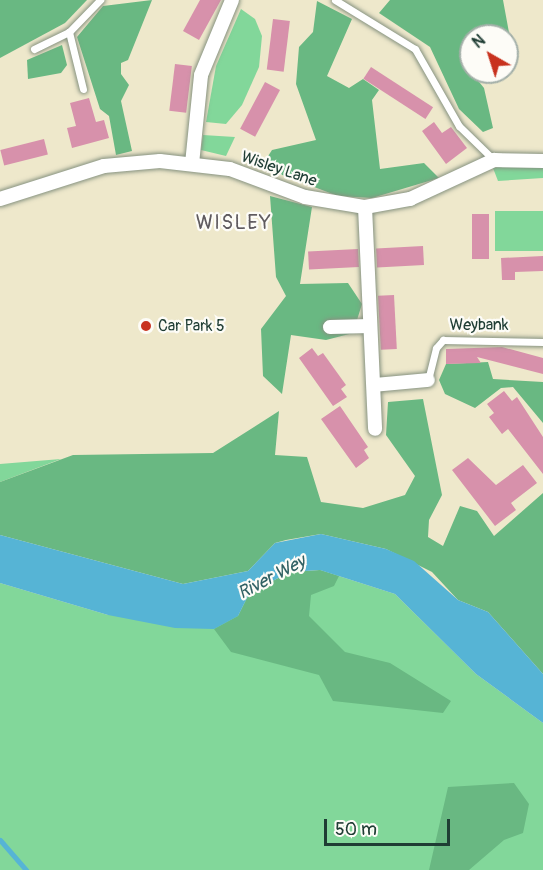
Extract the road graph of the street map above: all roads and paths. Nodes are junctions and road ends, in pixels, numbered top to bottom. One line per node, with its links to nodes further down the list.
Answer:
1 (100, 0): 4 (lane)
2 (232, 0): 9 (street)
3 (335, 0): 7 (lane)
4 (69, 32): 5 (lane); 6 (lane)
5 (34, 49)
6 (83, 88)
7 (494, 160): 8 (street, Wisley Lane); 11 (street, Wisley Lane)
8 (543, 161)
9 (192, 164): 10 (street, Wisley Lane); 11 (street, Wisley Lane)
10 (0, 199)
11 (365, 207): 12 (street)
12 (370, 326): 13 (street); 16 (street)
13 (330, 327)
14 (543, 342): 15 (lane, Weybank)
15 (428, 380): 16 (street, Weybank)
16 (374, 385): 17 (street)
17 (375, 429)

